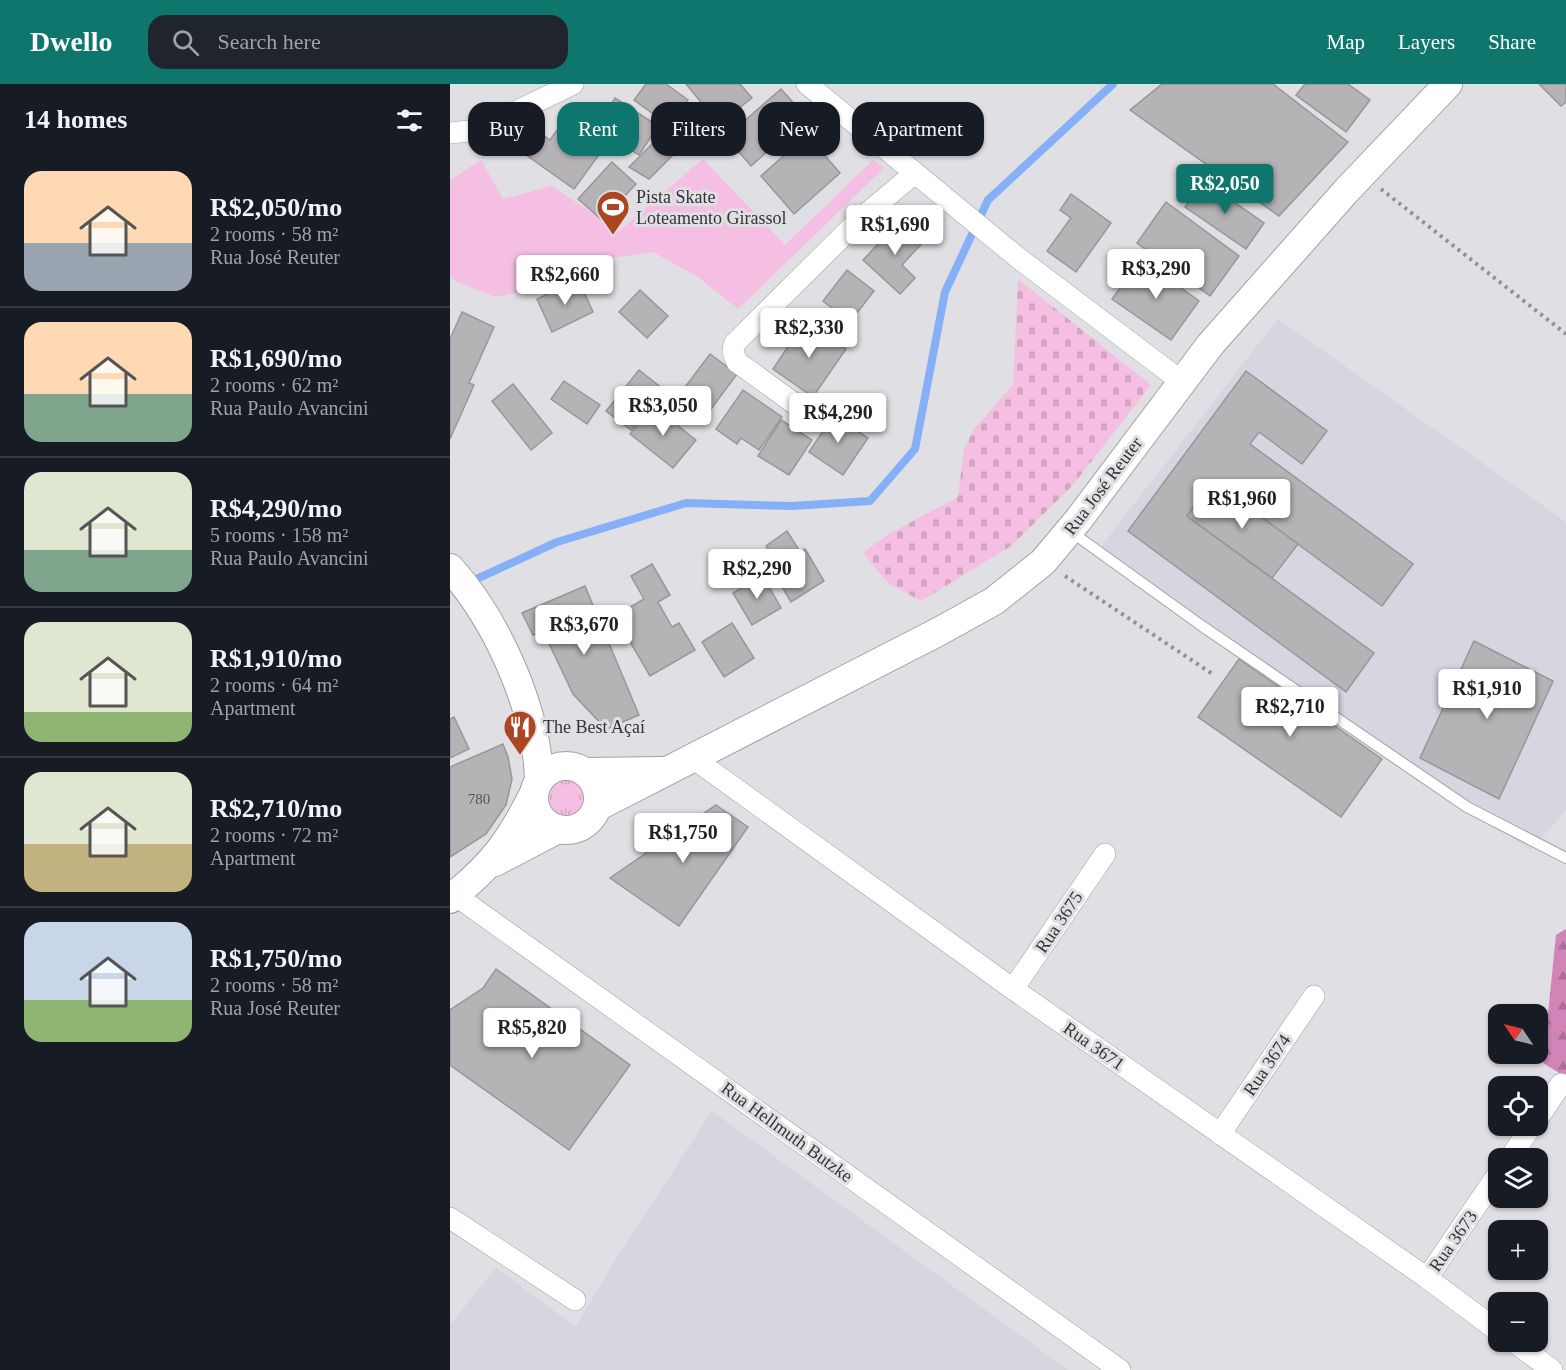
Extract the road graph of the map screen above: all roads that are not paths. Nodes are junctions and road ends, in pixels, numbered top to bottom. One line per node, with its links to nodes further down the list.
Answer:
1 (573, 84): 4 (street)
2 (807, 84): 5 (street)
3 (1448, 84): 6 (main road, Rua José Reuter)
4 (450, 133)
5 (915, 173): 6 (street); 7 (street)
6 (1181, 381): 8 (main road, Rua José Reuter)
7 (813, 417)
8 (1070, 531): 11 (main road, Rua José Reuter); 18 (lane)
9 (451, 568): 10 (main road)
10 (529, 710): 12 (main road); 14 (main road)
11 (693, 758): 13 (main road, Rua José Reuter); 21 (street, Rua 3671)
12 (579, 769): 13 (main road, Rua José Reuter); 14 (main road); 15 (main road)
13 (665, 771): 15 (main road, Rua José Reuter)
14 (537, 787): 16 (main road); 19 (main road)
15 (597, 807): 16 (main road)
16 (558, 829): 19 (main road)
17 (1105, 854): 21 (street, Rua 3675)
18 (1566, 858)
19 (490, 864): 20 (main road)
20 (452, 897): 32 (street, Rua Hellmuth Butzke)
21 (1013, 989): 25 (street, Rua 3671)
22 (1314, 996): 25 (street, Rua 3674)
23 (1561, 1084): 24 (street)
24 (1548, 1103)
25 (1220, 1134): 28 (street, Rua 3671)
26 (1488, 1189): 28 (street, Rua 3673)
27 (450, 1218): 29 (street)
28 (1427, 1278): 30 (street, Rua 3671)
29 (575, 1300)
30 (1488, 1323)
31 (1528, 1352): 33 (street)
32 (1120, 1370)
33 (1552, 1370)

